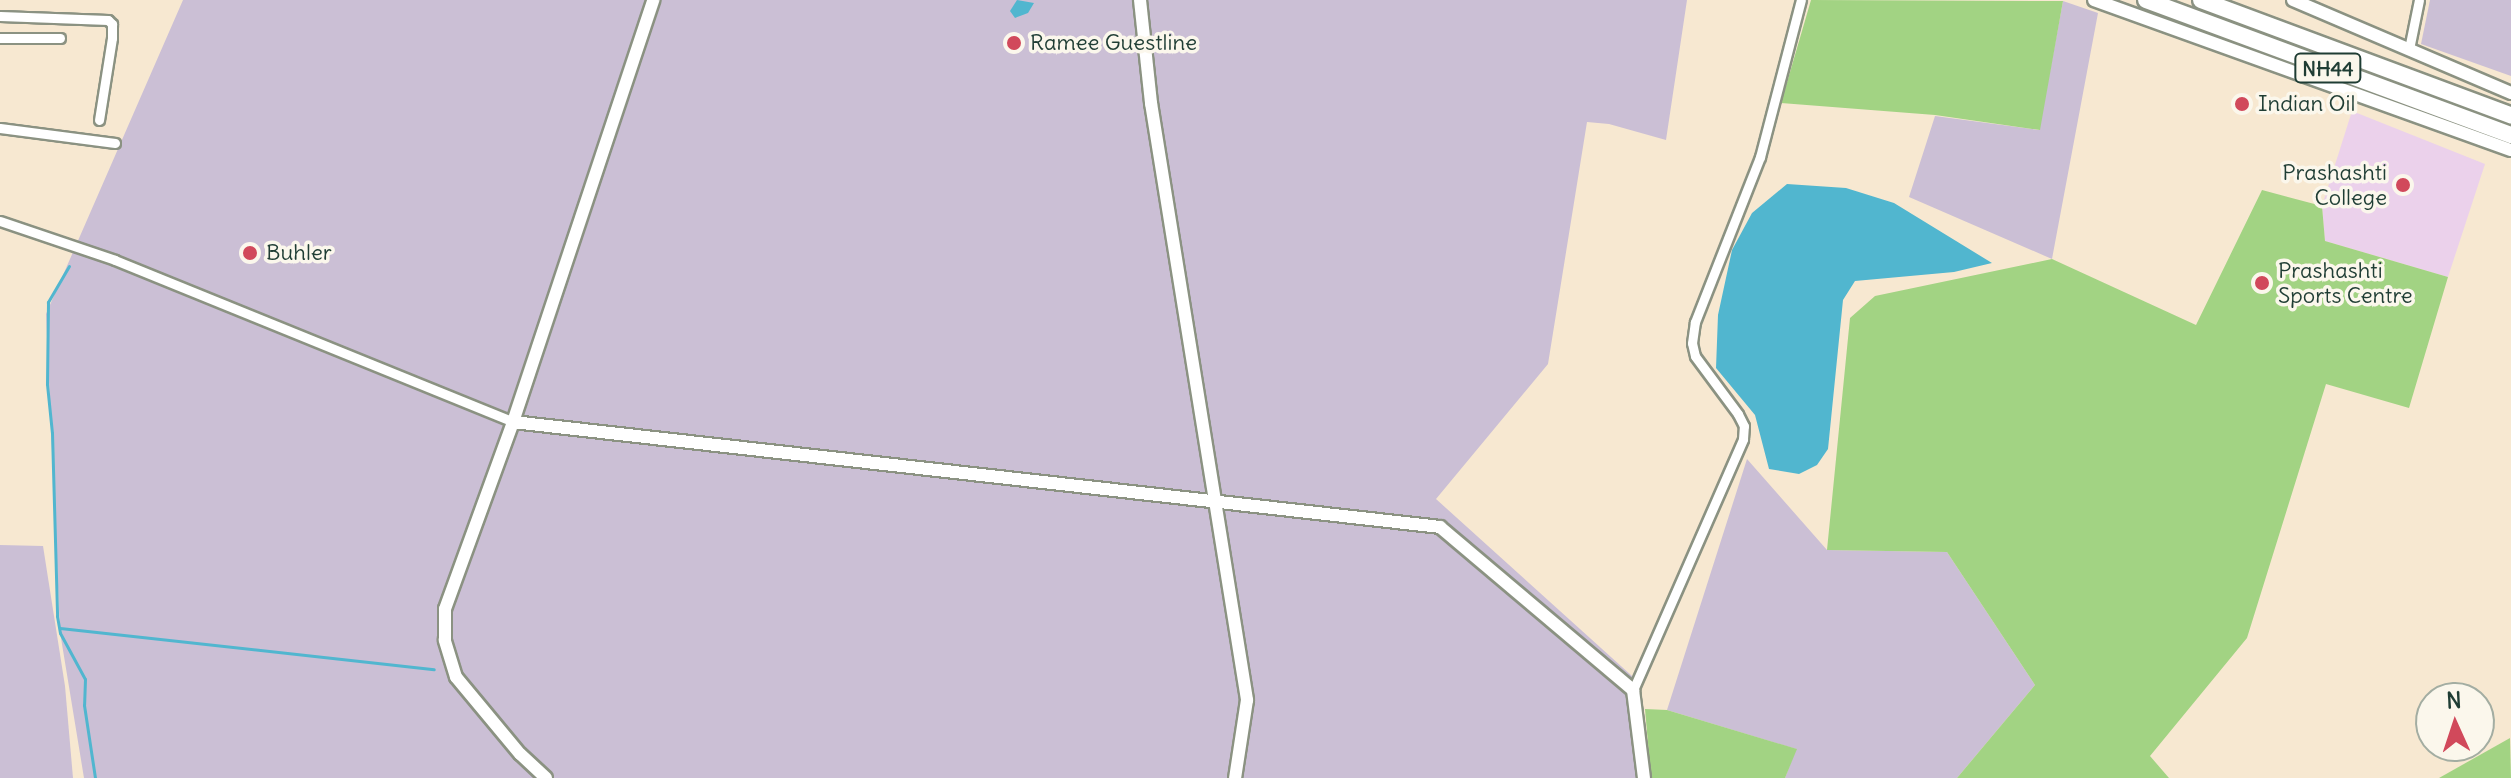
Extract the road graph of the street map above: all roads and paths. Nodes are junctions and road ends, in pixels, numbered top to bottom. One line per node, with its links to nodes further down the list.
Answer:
1 (653, 0): 22 (street)
2 (1140, 0): 23 (street)
3 (1801, 0): 24 (street)
4 (2094, 0): 12 (street)
5 (2146, 0): 12 (highway, NH44)
6 (2201, 0): 15 (highway, NH44)
7 (2293, 0): 13 (street)
8 (2419, 0): 13 (street)
9 (0, 16): 16 (street)
10 (0, 38): 11 (street)
11 (60, 38)
12 (2242, 45): 18 (highway, NH44); 20 (street)
13 (2409, 49): 14 (street)
14 (2511, 93)
15 (2511, 115)
16 (99, 120)
17 (0, 128): 19 (street)
18 (2511, 135)
19 (115, 143)
20 (2511, 150)
21 (0, 221): 22 (street)
22 (513, 422): 23 (street); 25 (street)
23 (1216, 504): 24 (street); 26 (street)
24 (1633, 690): 27 (street)
25 (546, 778)
26 (1235, 778)
27 (1644, 778)

